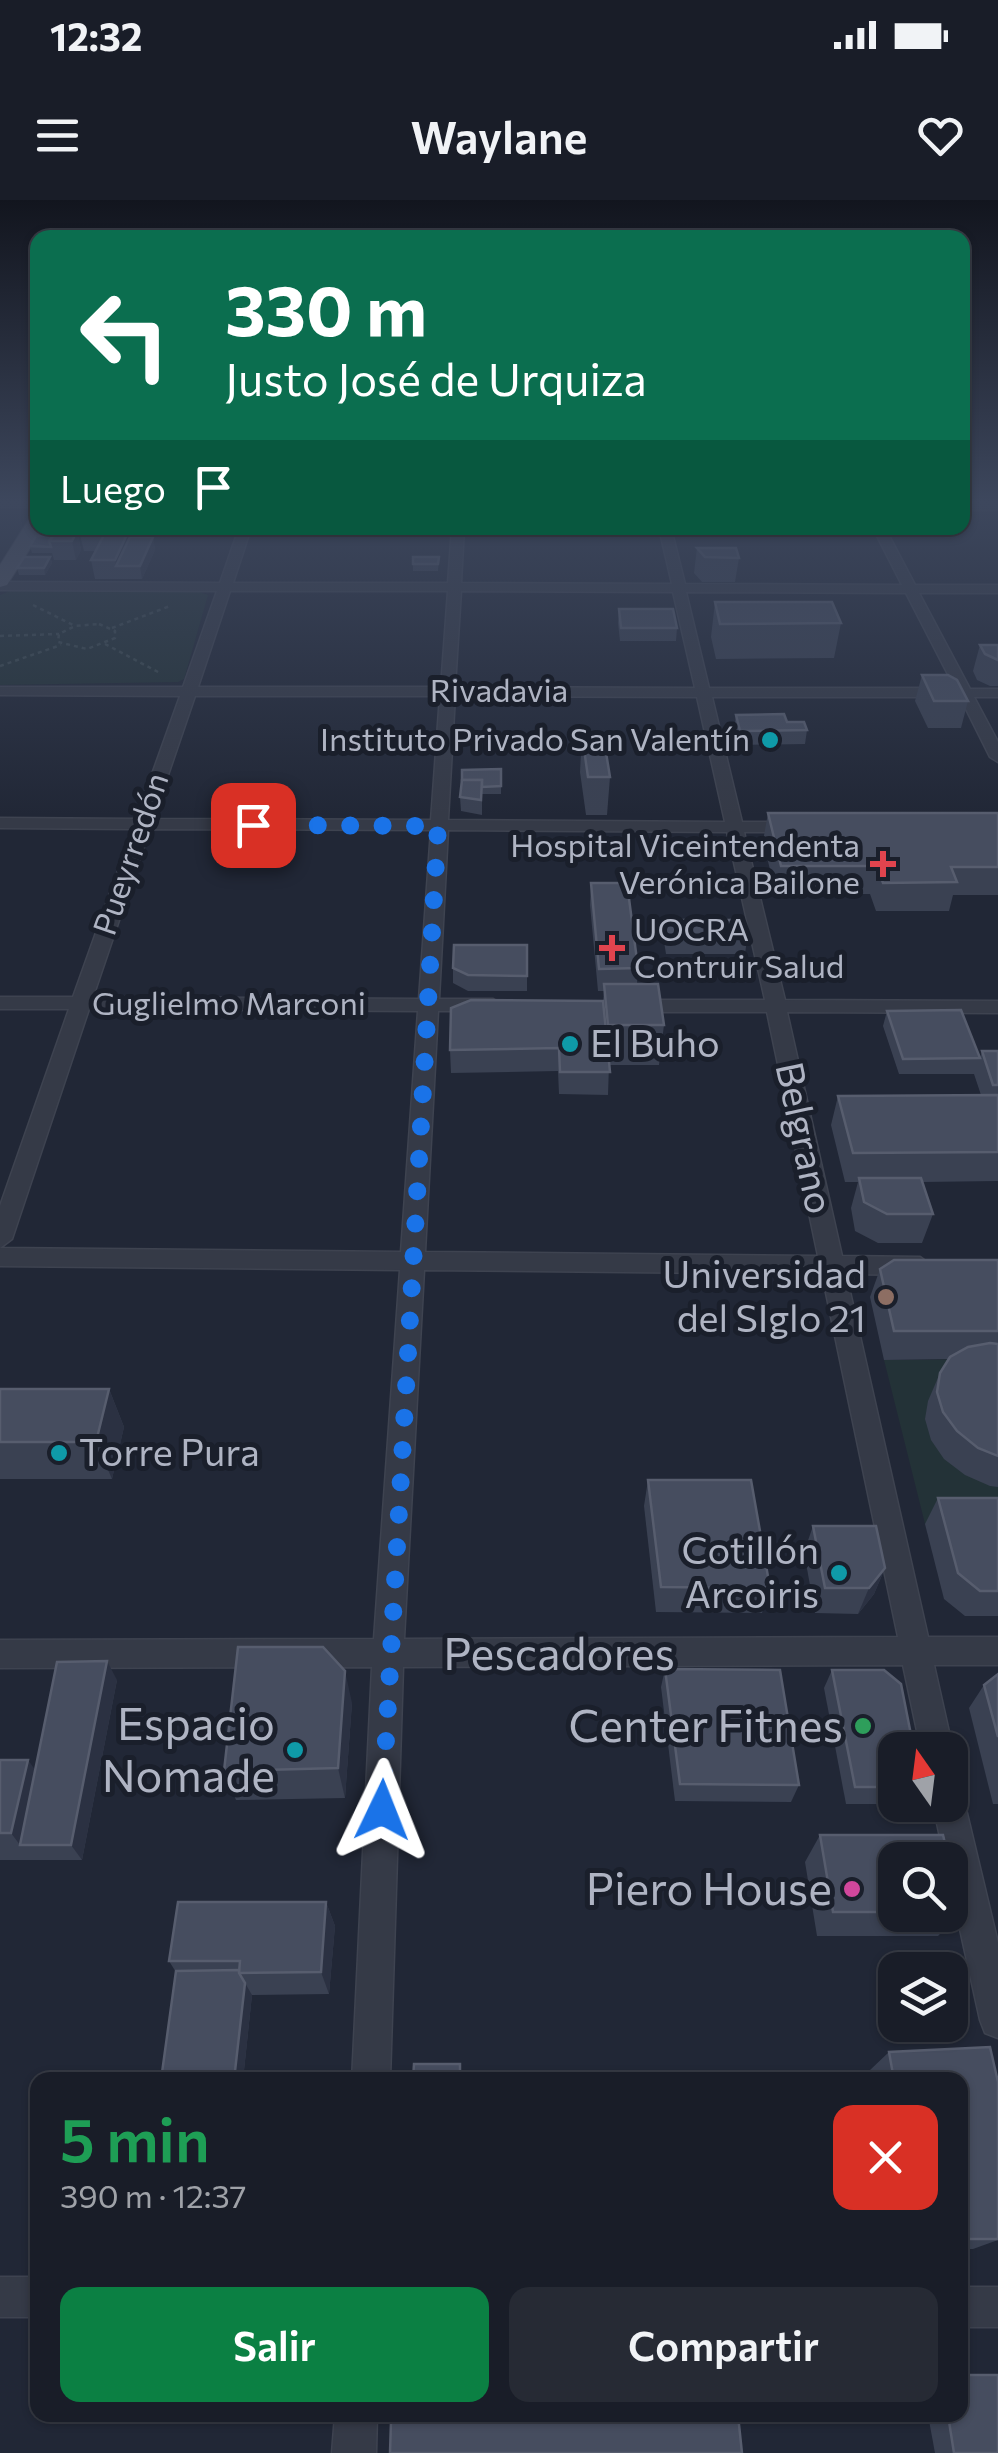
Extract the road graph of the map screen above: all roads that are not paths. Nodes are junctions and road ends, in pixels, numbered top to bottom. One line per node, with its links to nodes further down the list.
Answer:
1 (217, 605): 7 (street, Pueyrredón)
2 (453, 605): 5 (street)
3 (684, 605): 8 (street, Belgrano)
4 (920, 605): 9 (street)
5 (448, 690): 7 (street, Rivadavia); 8 (street, Rivadavia); 14 (street)
6 (0, 691): 7 (street, Rivadavia)
7 (187, 692): 13 (street, Pueyrredón)
8 (703, 692): 9 (street, Rivadavia); 15 (street, Belgrano)
9 (965, 693): 10 (street, Rivadavia); 11 (street)
10 (998, 693)
11 (998, 757)
12 (0, 824): 13 (street)
13 (142, 824): 14 (street); 18 (street, Pueyrredón)
14 (438, 826): 15 (street); 19 (street)
15 (735, 827): 16 (street); 22 (street, Belgrano)
16 (822, 827)
17 (0, 1003): 18 (street, Guglielmo Marconi)
18 (80, 1003): 19 (street, Guglielmo Marconi); 24 (street, Pueyrredón)
19 (426, 1004): 20 (street, Guglielmo Marconi); 26 (street)
20 (521, 1005)
21 (598, 1006): 22 (street)
22 (776, 1006): 23 (street); 27 (street, Belgrano)
23 (998, 1007)
24 (0, 1239)
25 (0, 1257): 26 (street)
26 (411, 1261): 27 (street); 32 (street)
27 (831, 1265): 28 (street); 29 (street, Belgrano)
28 (942, 1266)
29 (914, 1651): 30 (street, Pescadores); 32 (street, Pescadores); 33 (street, Belgrano)
30 (998, 1651)
31 (0, 1654): 32 (street, Pescadores)
32 (388, 1656): 36 (street)
33 (933, 1732)
34 (953, 1822): 35 (street)
35 (998, 2020)
36 (371, 2072)
37 (0, 2297): 38 (street)
38 (30, 2297)
39 (968, 2307): 40 (street)
40 (998, 2307)
41 (356, 2422): 42 (street)
42 (354, 2453)

